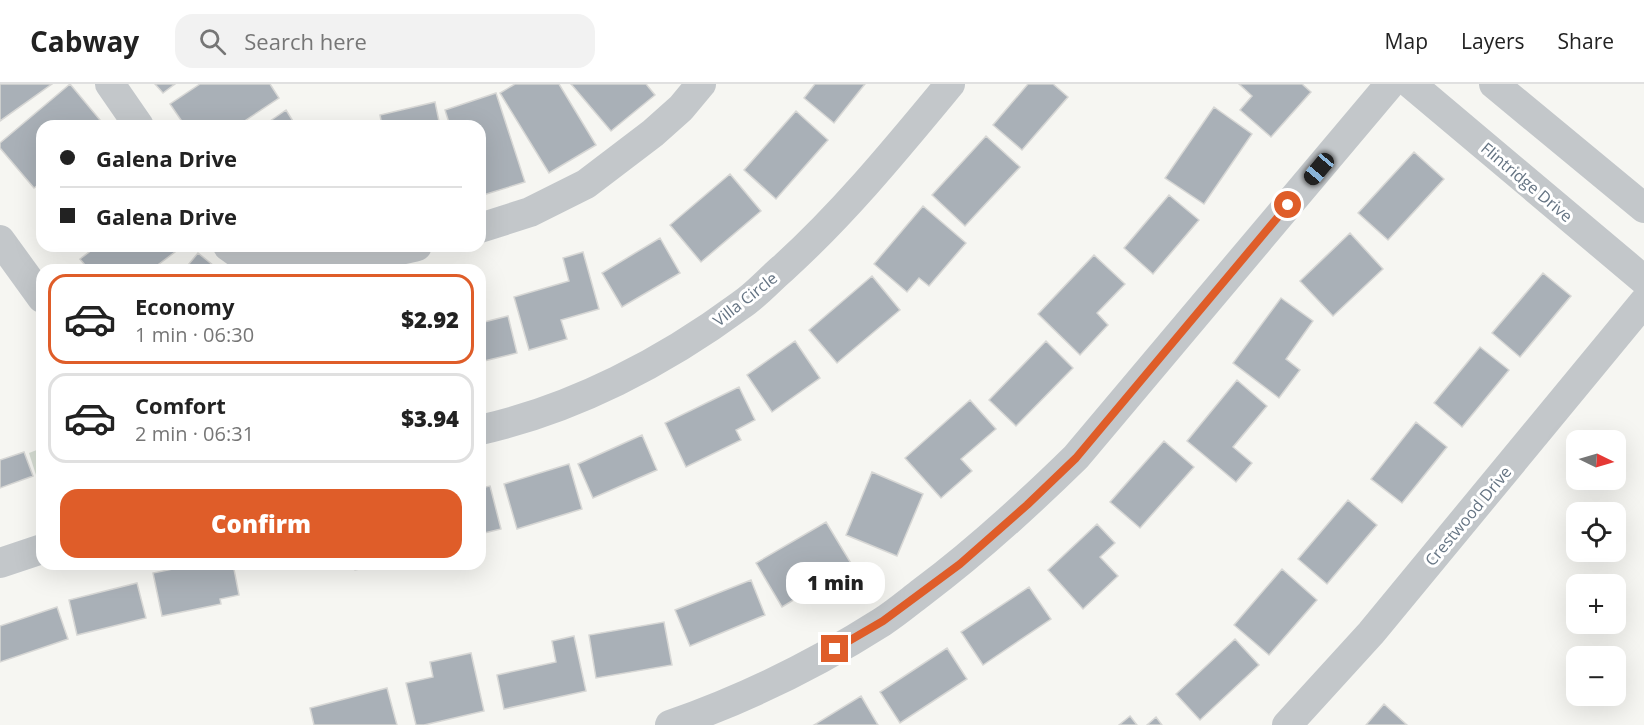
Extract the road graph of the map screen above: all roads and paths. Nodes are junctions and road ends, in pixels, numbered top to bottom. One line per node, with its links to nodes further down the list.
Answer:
1 (110, 84): 7 (street)
2 (701, 84): 9 (street)
3 (950, 84): 18 (street, Villa Circle)
4 (1390, 84): 21 (street)
5 (1411, 84): 15 (street, Flintridge Drive)
6 (1494, 84): 8 (street)
7 (135, 120)
8 (1644, 208)
9 (486, 226)
10 (0, 240): 16 (street)
11 (238, 252): 13 (street)
12 (391, 252): 14 (street)
13 (270, 264)
14 (322, 264)
15 (1644, 280)
16 (36, 290)
17 (1644, 302): 22 (street, Crestwood Drive)
18 (486, 429)
19 (36, 551): 20 (street)
20 (0, 563)
21 (670, 725)
22 (1287, 725)

